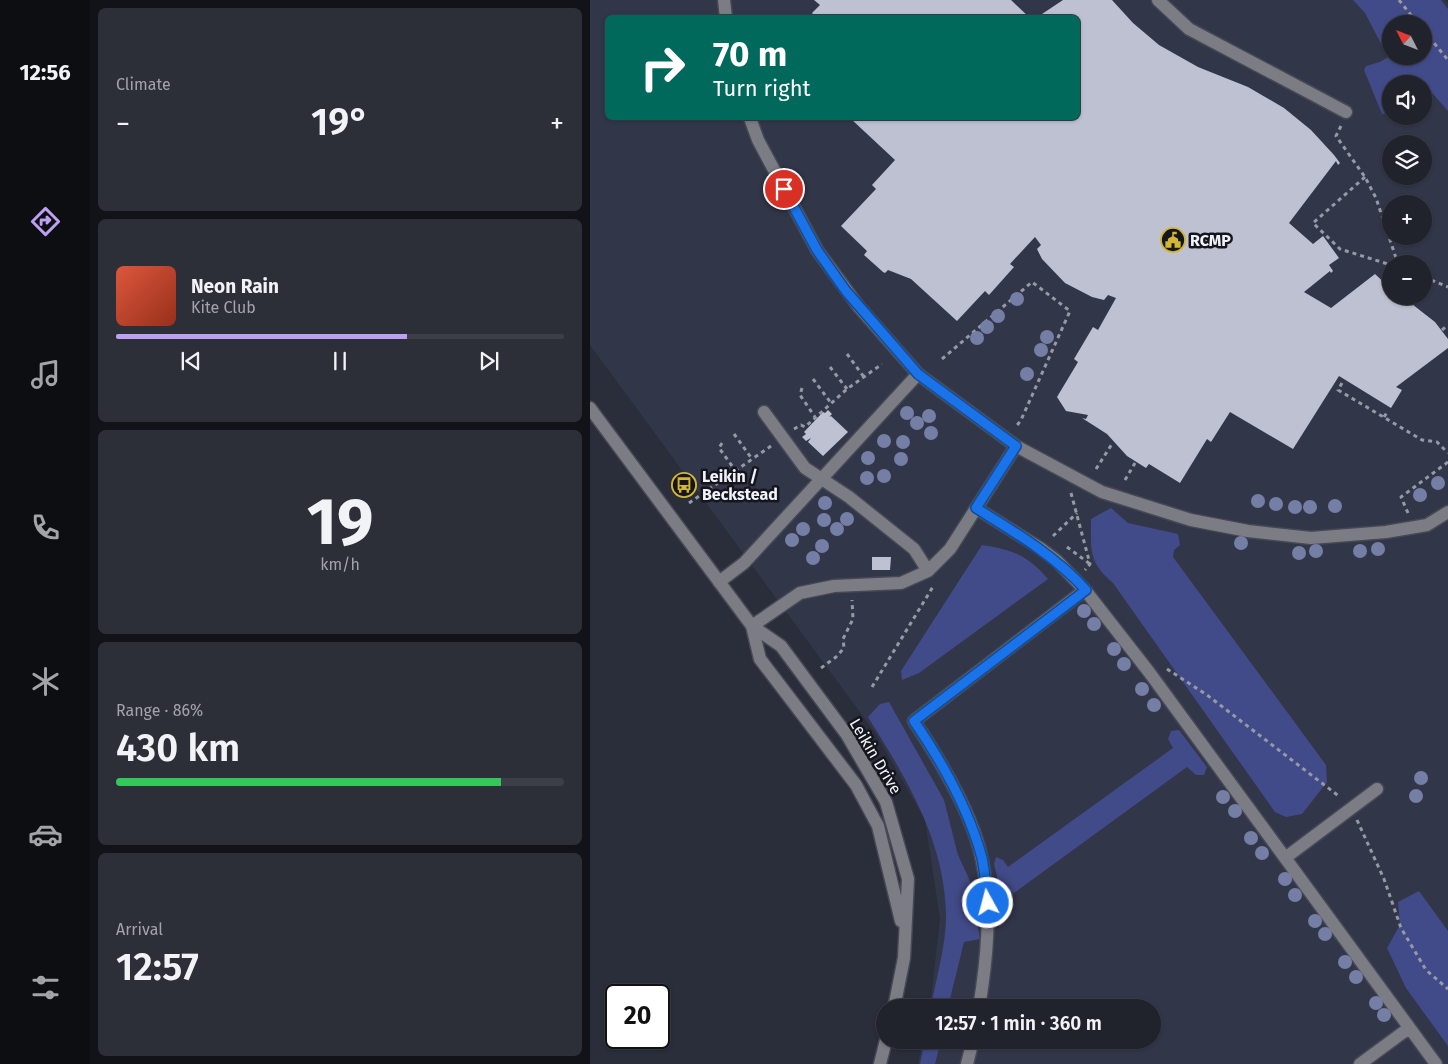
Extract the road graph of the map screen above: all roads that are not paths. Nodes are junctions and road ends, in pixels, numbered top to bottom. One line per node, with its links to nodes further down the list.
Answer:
1 (724, 0): 3 (street)
2 (1158, 0): 4 (street)
3 (726, 15)
4 (1346, 112)
5 (751, 120): 6 (street)
6 (918, 374): 9 (street); 10 (street)
7 (590, 408): 14 (street, Leikin Drive)
8 (764, 412): 10 (street)
9 (1011, 443): 11 (street); 12 (street)
10 (821, 478): 13 (street); 14 (street)
11 (976, 508): 13 (street); 15 (street)
12 (1448, 512)
13 (928, 571): 16 (street)
14 (719, 582): 16 (street, Leikin Drive)
15 (1081, 585): 18 (street); 21 (street)
16 (752, 626): 19 (street, Leikin Drive); 19 (street, Leikin Drive)
17 (1377, 789): 18 (street)
18 (1285, 858): 22 (street)
19 (904, 933): 20 (street, Leikin Drive)
20 (896, 999)
21 (980, 999)
22 (1409, 1028): 27 (street); 28 (street)
23 (884, 1049): 25 (street)
24 (971, 1049): 26 (street)
25 (880, 1064)
26 (967, 1064)
27 (1360, 1064)
28 (1436, 1064)

